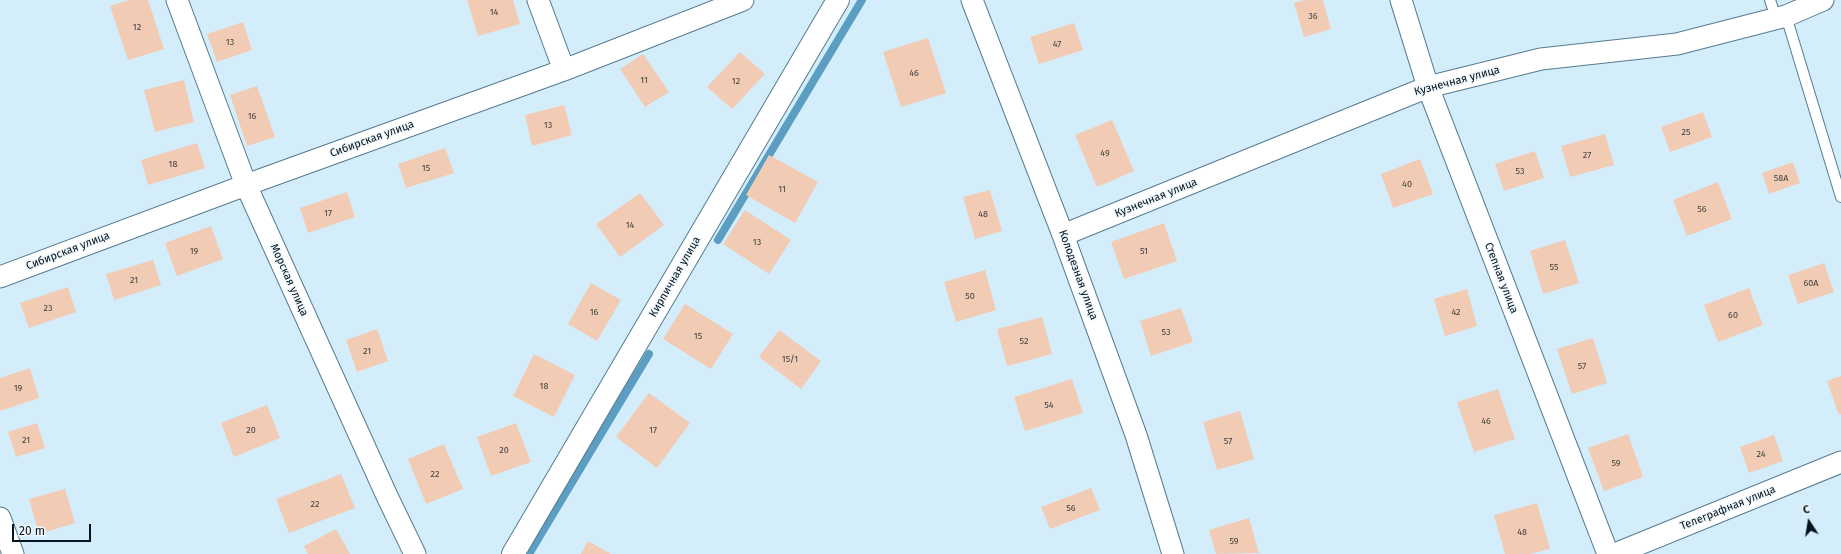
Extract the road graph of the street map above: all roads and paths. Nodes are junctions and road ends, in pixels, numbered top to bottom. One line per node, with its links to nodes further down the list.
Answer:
1 (177, 0): 11 (street, Морская улица)
2 (538, 0): 9 (street)
3 (743, 0): 9 (street, Сибирская улица)
4 (838, 0): 19 (street, Кирпичная улица)
5 (972, 0): 13 (street, Колодезная улица)
6 (1400, 0): 10 (street, Степная улица)
7 (1823, 0): 8 (street, Кузнечная улица)
8 (1777, 11): 10 (street, Кузнечная улица); 12 (lane)
9 (564, 70): 11 (street, Сибирская улица)
10 (1428, 87): 13 (street, Кузнечная улица); 21 (street, Степная улица)
11 (246, 185): 14 (street, Сибирская улица); 18 (street, Морская улица)
12 (1841, 197)
13 (1063, 235): 20 (street, Колодезная улица)
14 (0, 277)
15 (1841, 462): 22 (street, Телеграфная улица)
16 (0, 518): 17 (street)
17 (13, 554)
18 (415, 554)
19 (513, 554)
20 (1173, 554)
21 (1608, 554)
22 (1615, 554)

